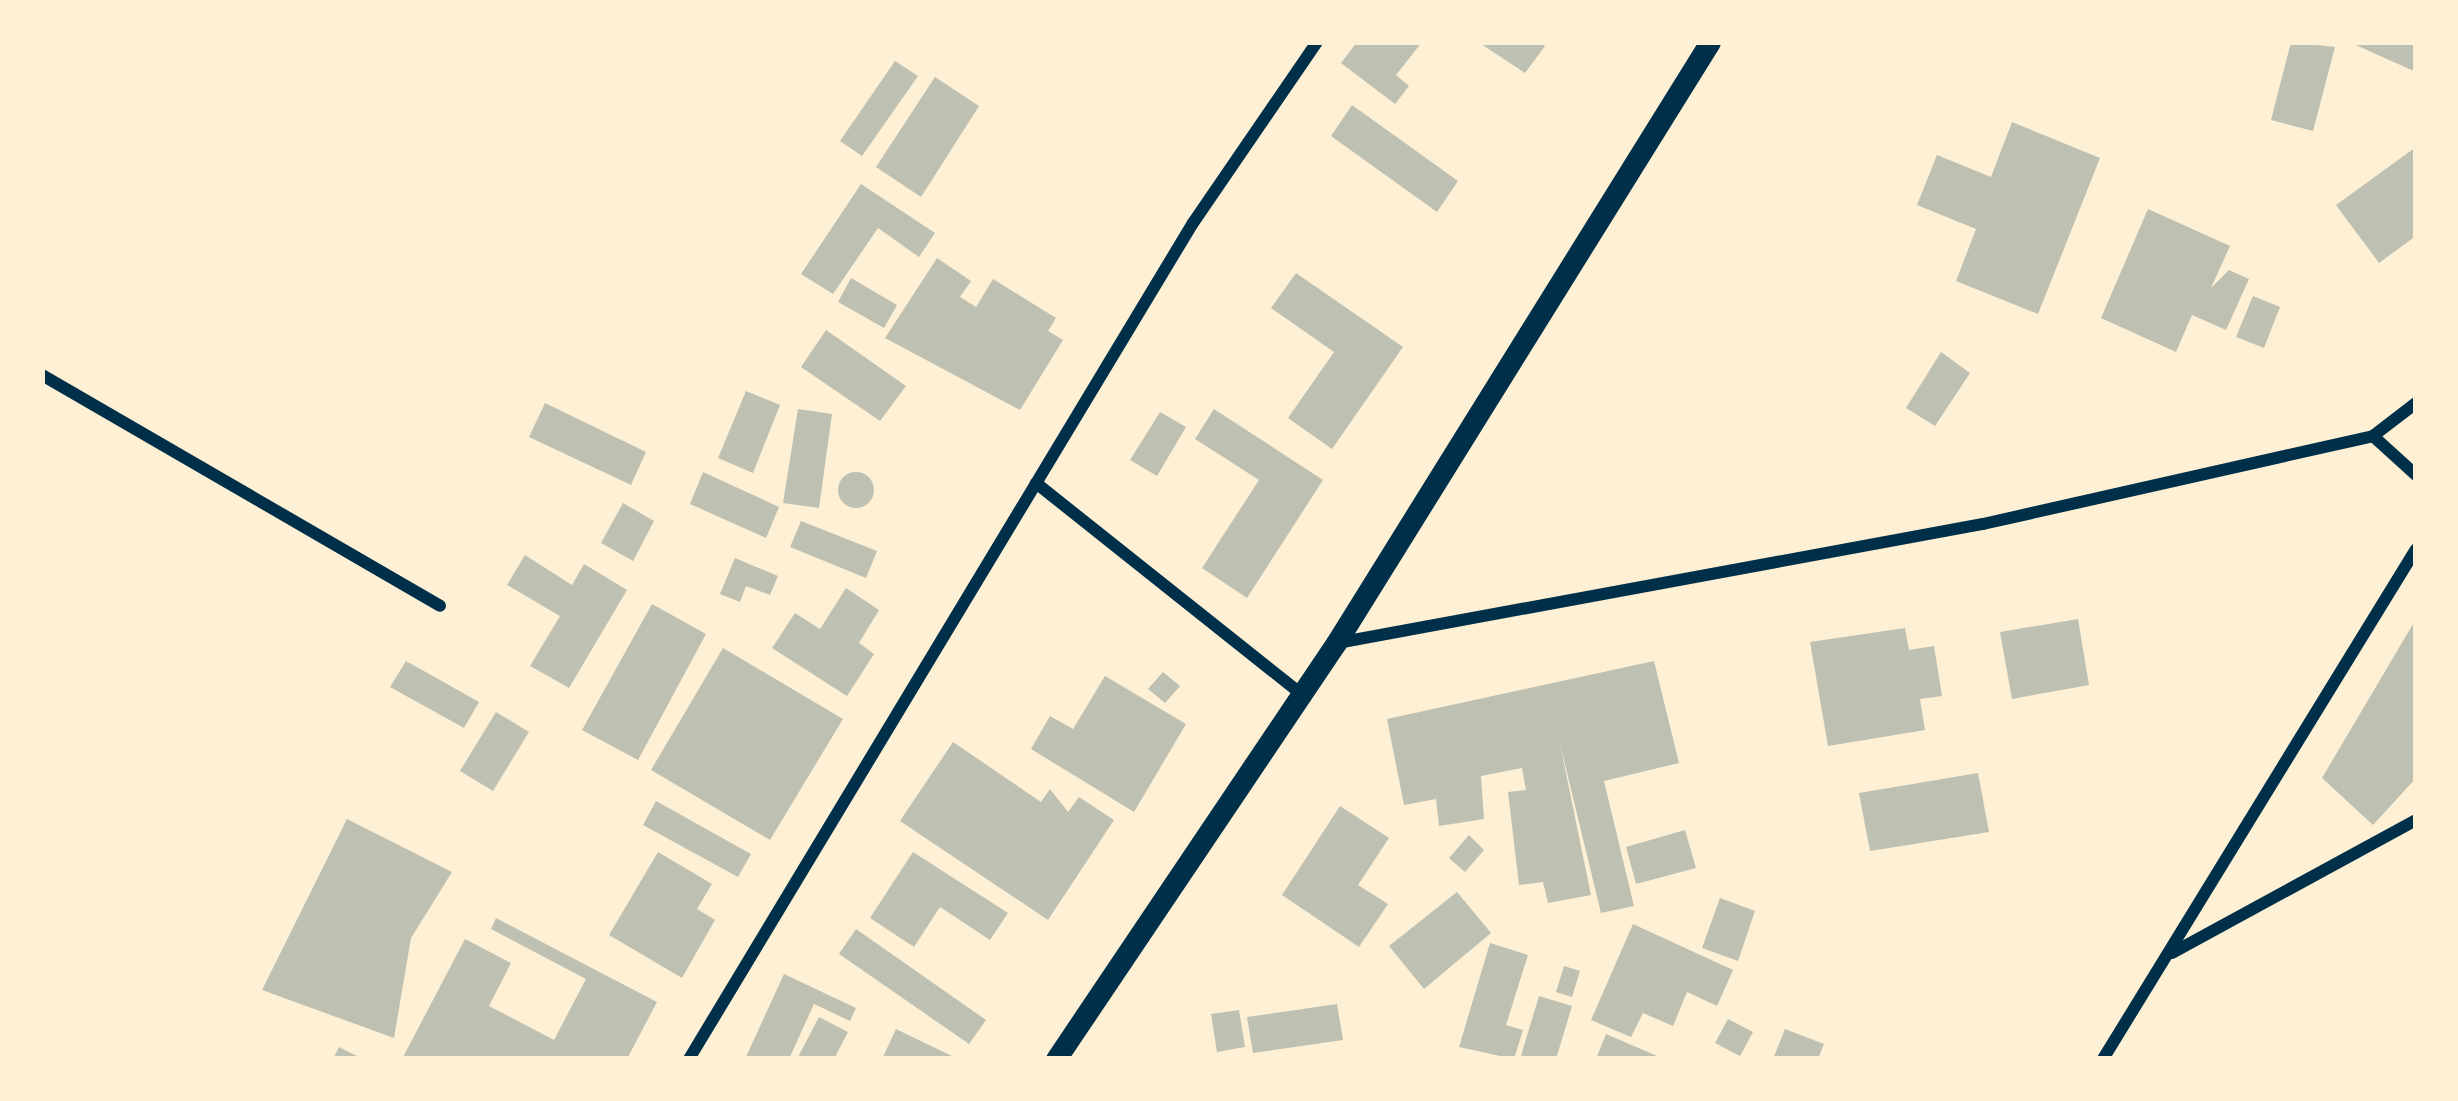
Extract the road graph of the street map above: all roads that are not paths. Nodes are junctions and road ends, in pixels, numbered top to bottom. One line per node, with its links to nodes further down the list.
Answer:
1 (1317, 42): 7 (street)
2 (1710, 42): 10 (street)
3 (42, 375): 9 (street)
4 (2416, 404): 5 (street)
5 (2373, 436): 6 (street); 10 (street)
6 (2416, 475)
7 (1036, 483): 11 (street); 14 (street)
8 (2416, 549): 13 (street)
9 (440, 606)
10 (1336, 643): 11 (street)
11 (1301, 694): 15 (street)
12 (2416, 820): 13 (street)
13 (2171, 954): 16 (street)
14 (688, 1059)
15 (1056, 1059)
16 (2103, 1059)

